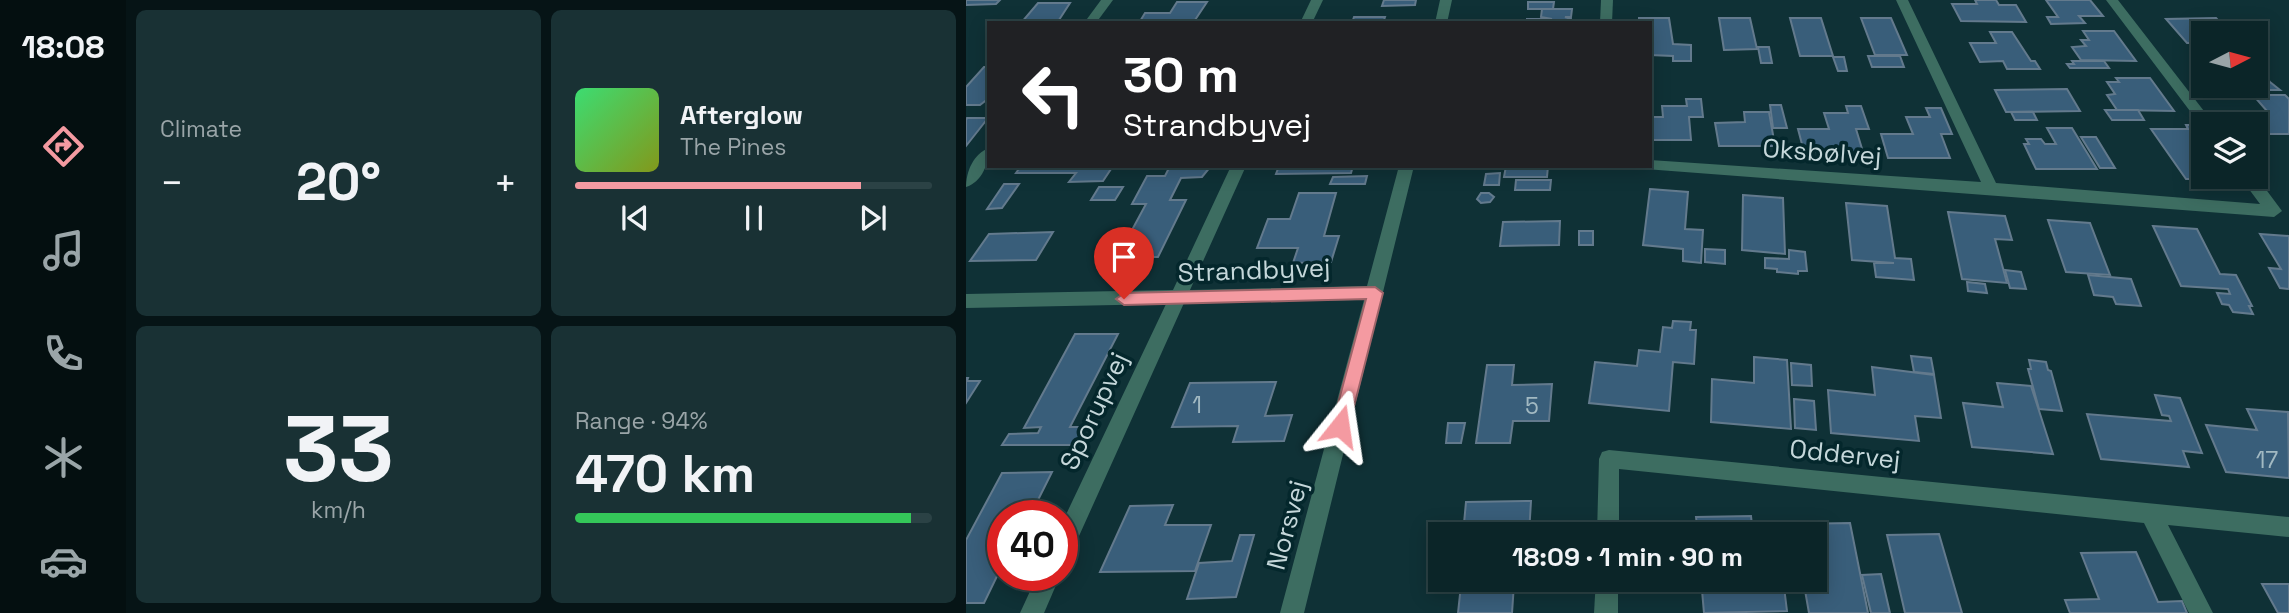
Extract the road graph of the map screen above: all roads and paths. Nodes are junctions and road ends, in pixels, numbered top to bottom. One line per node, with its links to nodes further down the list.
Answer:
1 (1107, 0): 7 (street)
2 (1317, 0): 8 (street)
3 (1446, 0): 9 (street)
4 (1607, 0): 10 (street)
5 (1902, 0): 17 (street)
6 (2112, 0): 11 (street)
7 (1091, 21)
8 (1307, 21)
9 (1441, 21)
10 (1606, 21)
11 (2198, 112)
12 (987, 156): 16 (street)
13 (1652, 165): 17 (street, Oksbølvej)
14 (1238, 168): 20 (street, Sporupvej)
15 (1406, 168): 19 (street, Norsvej)
16 (966, 182)
17 (1991, 188): 18 (street, Oksbølvej)
18 (2257, 189)
19 (1375, 293): 20 (street, Strandbyvej); 29 (street, Norsvej)
20 (1177, 298): 21 (street, Strandbyvej); 23 (street, Sporupvej)
21 (966, 301)
22 (2150, 512): 24 (street, Oddervej); 25 (street, Oddervej); 31 (street)
23 (1078, 513)
24 (1608, 522)
25 (2289, 527)
26 (1042, 591): 28 (street)
27 (1607, 592): 30 (street)
28 (1032, 613)
29 (1292, 613)
30 (1606, 613)
31 (2201, 613)

